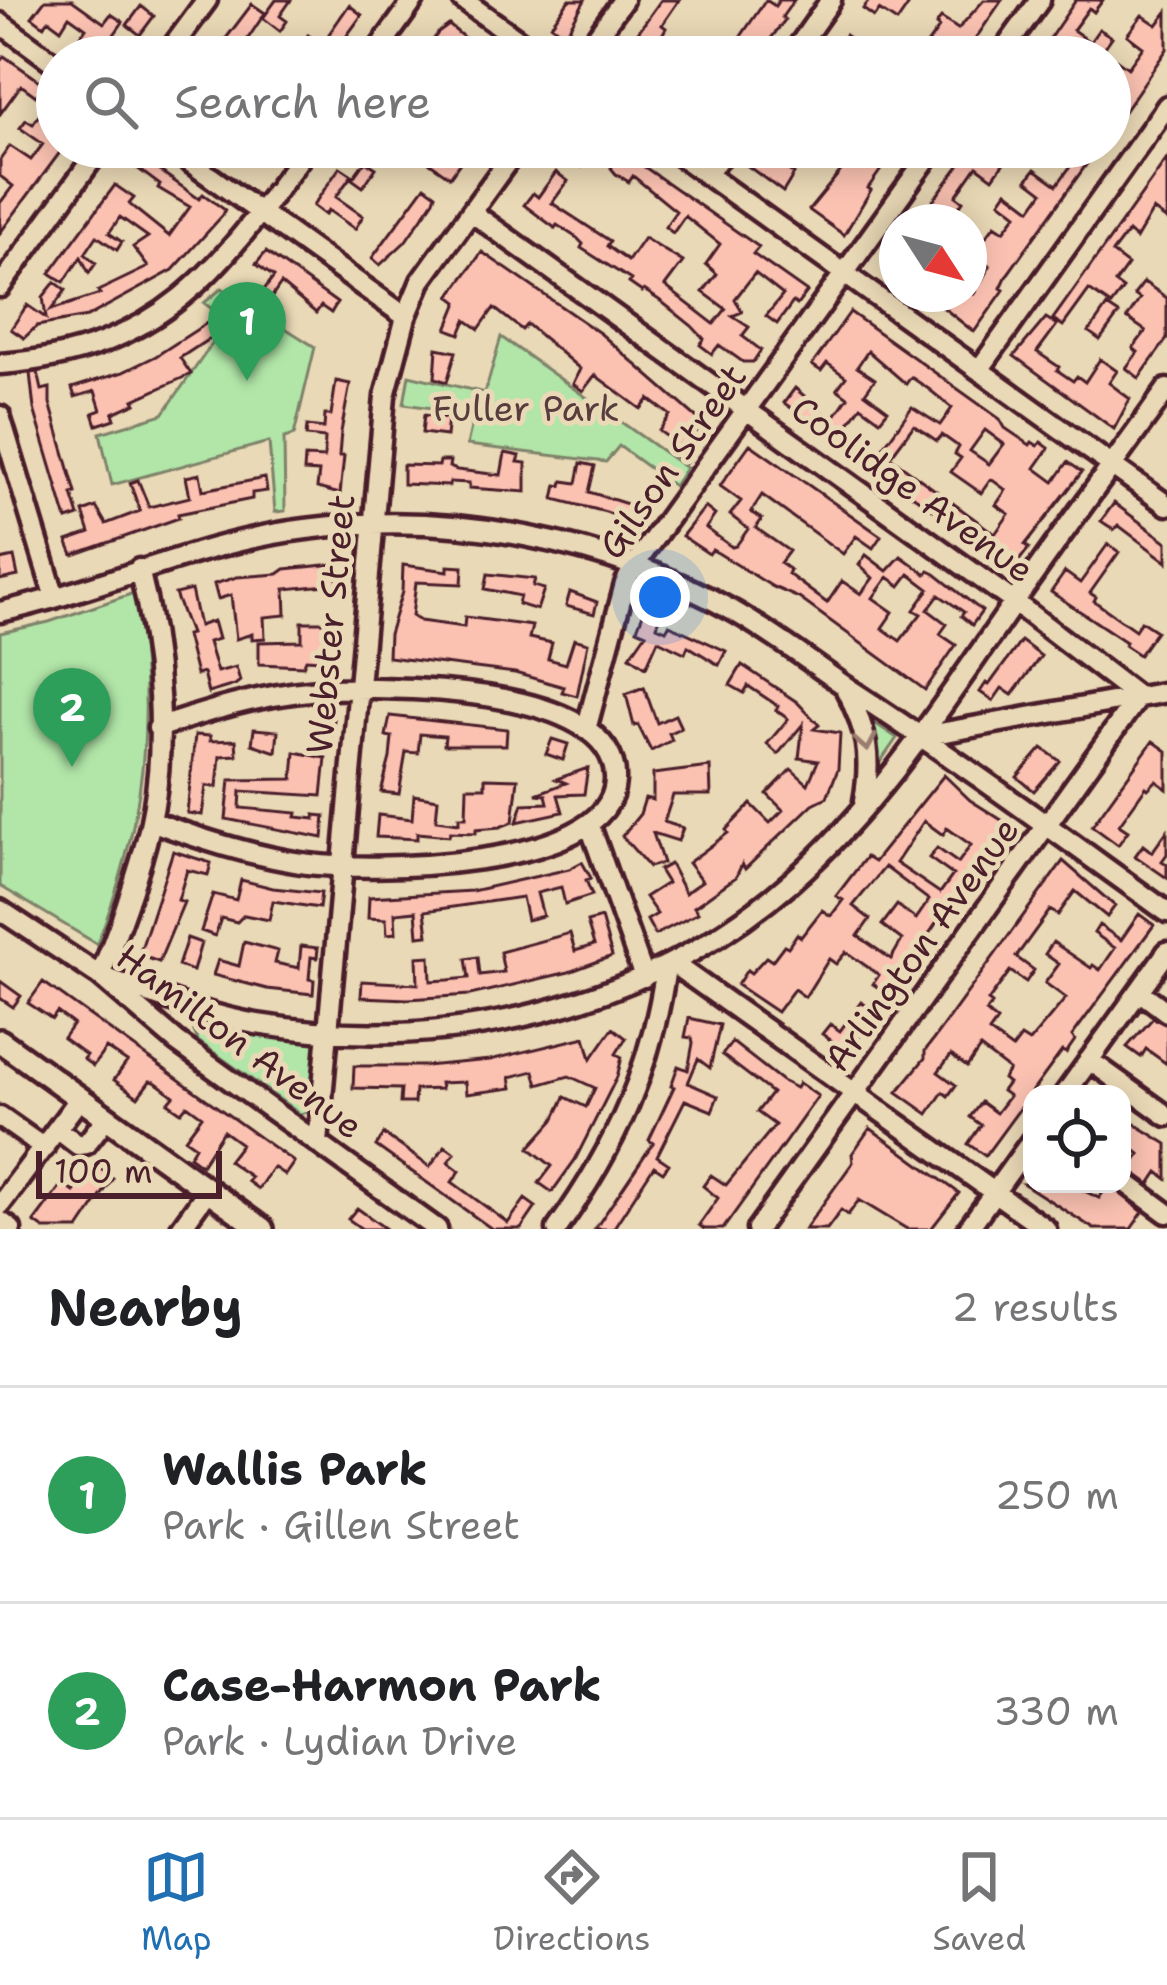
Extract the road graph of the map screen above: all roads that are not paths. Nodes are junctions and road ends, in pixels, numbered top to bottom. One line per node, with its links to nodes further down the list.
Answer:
1 (206, 0): 8 (street)
2 (414, 0): 9 (street)
3 (463, 0): 10 (street)
4 (623, 0): 11 (street)
5 (831, 0): 12 (street)
6 (1040, 0): 13 (street)
7 (0, 23): 14 (street)
8 (181, 36)
9 (388, 36)
10 (513, 36)
11 (597, 36)
12 (806, 36)
13 (1014, 36)
14 (36, 50)
15 (1167, 106): 16 (street)
16 (1131, 157)
17 (86, 168): 29 (street)
18 (199, 168): 27 (street)
19 (293, 168): 27 (street)
20 (503, 168): 26 (street, Webster Street)
21 (696, 168): 25 (street)
22 (711, 168): 25 (street)
23 (920, 168): 28 (street, Gilson Street)
24 (1123, 168): 32 (street)
25 (706, 175): 28 (street)
26 (471, 212): 30 (street, Webster Street); 34 (street, Coolidge Avenue)
27 (261, 213): 30 (street); 31 (street)
28 (845, 274): 32 (street); 34 (street, Gilson Street)
29 (0, 287)
30 (406, 317): 38 (street, Webster Street)
31 (0, 364)
32 (979, 370): 36 (street)
33 (1167, 389): 36 (street)
34 (746, 410): 39 (street, Gilson Street); 42 (street, Coolidge Avenue)
35 (0, 416): 41 (street)
36 (1112, 466): 37 (street); 42 (street)
37 (1167, 505)
38 (371, 524): 39 (street); 40 (street); 45 (street, Webster Street)
39 (634, 566): 44 (street); 48 (street, Gilson Street)
40 (140, 568): 41 (street); 49 (street)
41 (55, 598): 43 (street)
42 (1014, 602): 47 (street, Coolidge Avenue); 50 (street)
43 (0, 612)
44 (844, 685): 50 (street); 51 (street, one-way to 51)
45 (358, 687): 48 (street); 49 (street); 55 (street, Webster Street)
46 (1167, 692): 47 (street)
47 (1138, 697): 50 (street); 54 (street, Arlington Avenue)
48 (586, 726): 53 (street)
49 (158, 728): 52 (street)
50 (923, 736): 51 (street); 54 (street)
51 (863, 806): 59 (street)
52 (151, 821): 55 (street); 60 (street)
53 (590, 826): 55 (street); 61 (street)
54 (1047, 826): 57 (street); 70 (street, Arlington Avenue)
55 (341, 867): 65 (street, Webster Street)
56 (0, 910): 60 (street, Hamilton Avenue)
57 (1167, 912)
58 (1167, 952): 62 (street)
59 (669, 965): 61 (street); 70 (street); 89 (street)
60 (100, 976): 63 (street); 67 (street, Hamilton Avenue)
61 (644, 977): 65 (street)
62 (1138, 992): 64 (street); 68 (street)
63 (196, 1009): 65 (street); 67 (street)
64 (1167, 1012)
65 (328, 1033): 76 (street, Webster Street)
66 (0, 1041): 71 (main road)
67 (177, 1042): 76 (street, Hamilton Avenue)
68 (1089, 1060): 69 (street); 72 (street)
69 (1071, 1085)
70 (854, 1094): 81 (street); 90 (street, Arlington Avenue)
71 (80, 1098): 74 (main road); 75 (street)
72 (1167, 1115)
73 (0, 1117): 77 (street)
74 (107, 1117): 75 (street); 80 (main road)
75 (57, 1130): 77 (street)
76 (318, 1143): 88 (street, Hamilton Avenue)
77 (44, 1148): 82 (street)
78 (1023, 1153): 81 (street)
79 (1131, 1187): 83 (street)
80 (208, 1190): 86 (street); 87 (main road)
81 (995, 1193): 91 (street); 92 (street)
82 (0, 1205)
83 (1167, 1214)
84 (0, 1221): 85 (street)
85 (11, 1229)
86 (180, 1229)
87 (262, 1229)
88 (437, 1229)
89 (557, 1229)
90 (757, 1229)
91 (968, 1229)
92 (1046, 1229)

